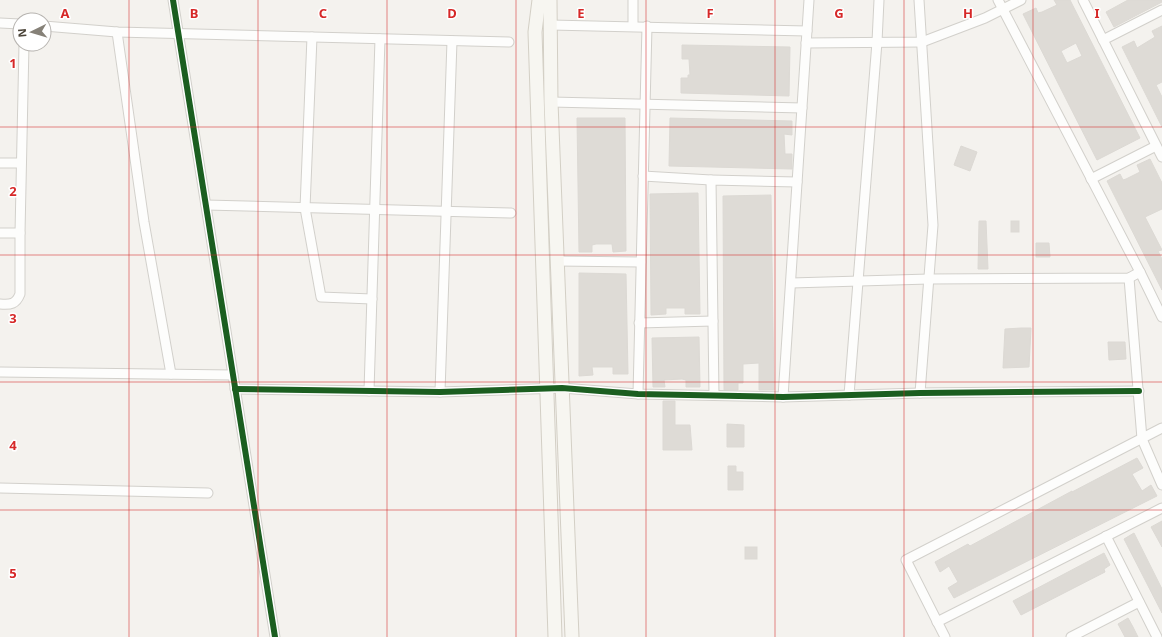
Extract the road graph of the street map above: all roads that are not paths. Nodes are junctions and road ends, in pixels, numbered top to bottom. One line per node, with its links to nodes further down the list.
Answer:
1 (173, 0): 21 (street)
2 (539, 0): 64 (street)
3 (550, 0): 15 (street)
4 (633, 0): 16 (street)
5 (809, 0): 19 (street)
6 (878, 0): 27 (street)
7 (919, 0): 28 (street)
8 (998, 0): 11 (street)
9 (1021, 0): 11 (street)
10 (1083, 0): 24 (street)
11 (1002, 10): 28 (street); 39 (street)
12 (1162, 10): 24 (street)
13 (0, 23): 14 (street)
14 (12, 24)
15 (551, 25): 16 (street); 31 (street)
16 (633, 26): 17 (street)
17 (646, 26): 19 (street); 32 (street)
18 (52, 27): 20 (street)
19 (807, 31): 29 (street)
20 (117, 32): 21 (street); 62 (street)
21 (178, 33): 22 (street); 42 (street)
22 (312, 37): 23 (street); 43 (street)
23 (380, 39): 25 (street); 44 (street)
24 (1103, 40): 34 (street)
25 (452, 41): 26 (street); 45 (street)
26 (509, 42)
27 (877, 42): 28 (street); 29 (street); 54 (street)
28 (922, 42): 53 (street)
29 (806, 43): 33 (street)
30 (24, 52): 37 (street)
31 (551, 102): 32 (street); 49 (street)
32 (645, 104): 33 (street); 38 (street)
33 (802, 108): 41 (street)
34 (1156, 146): 35 (street); 39 (street)
35 (1162, 157)
36 (0, 163): 37 (street)
37 (21, 163): 48 (street)
38 (643, 176): 40 (street); 50 (street)
39 (1091, 179): 51 (street)
40 (711, 180): 41 (street); 59 (street)
41 (797, 182): 55 (street)
42 (206, 205): 43 (street); 63 (street)
43 (305, 208): 44 (street); 56 (street)
44 (375, 210): 45 (street); 56 (street)
45 (446, 212): 46 (street); 69 (street)
46 (511, 213)
47 (0, 233): 48 (street)
48 (20, 233): 57 (street)
49 (557, 262): 50 (street); 65 (street)
50 (641, 262): 60 (street)
51 (1140, 272): 52 (street); 58 (street)
52 (1129, 278): 53 (street); 68 (street)
53 (929, 279): 54 (street); 70 (street)
54 (858, 281): 55 (street); 73 (street)
55 (791, 283): 74 (street)
56 (372, 299): 67 (street)
57 (0, 304)
58 (1162, 317)
59 (713, 321): 60 (street); 72 (street)
60 (639, 323): 71 (street)
61 (0, 372): 62 (street)
62 (171, 374): 63 (street)
63 (233, 375): 66 (street)
64 (547, 388): 65 (street); 69 (street); 86 (street)
65 (562, 388): 71 (street); 87 (street)
66 (235, 389): 67 (street); 85 (street)
67 (369, 391): 69 (street)
68 (1139, 391): 70 (street); 76 (street)
69 (440, 392)
70 (920, 393): 73 (street)
71 (638, 394): 72 (street)
72 (714, 395): 74 (street)
73 (849, 395): 74 (street)
74 (783, 397)
75 (1162, 428): 76 (street)
76 (1142, 439): 77 (street); 83 (street)
77 (1162, 485)
78 (0, 488): 79 (street)
79 (208, 493)
80 (1162, 508): 81 (street)
81 (1106, 536): 82 (street); 83 (street)
82 (1140, 602): 84 (street); 89 (street)
83 (937, 622): 88 (street)
84 (1073, 636)
85 (275, 637)
86 (555, 637)
87 (572, 637)
88 (945, 637)
89 (1157, 637)

